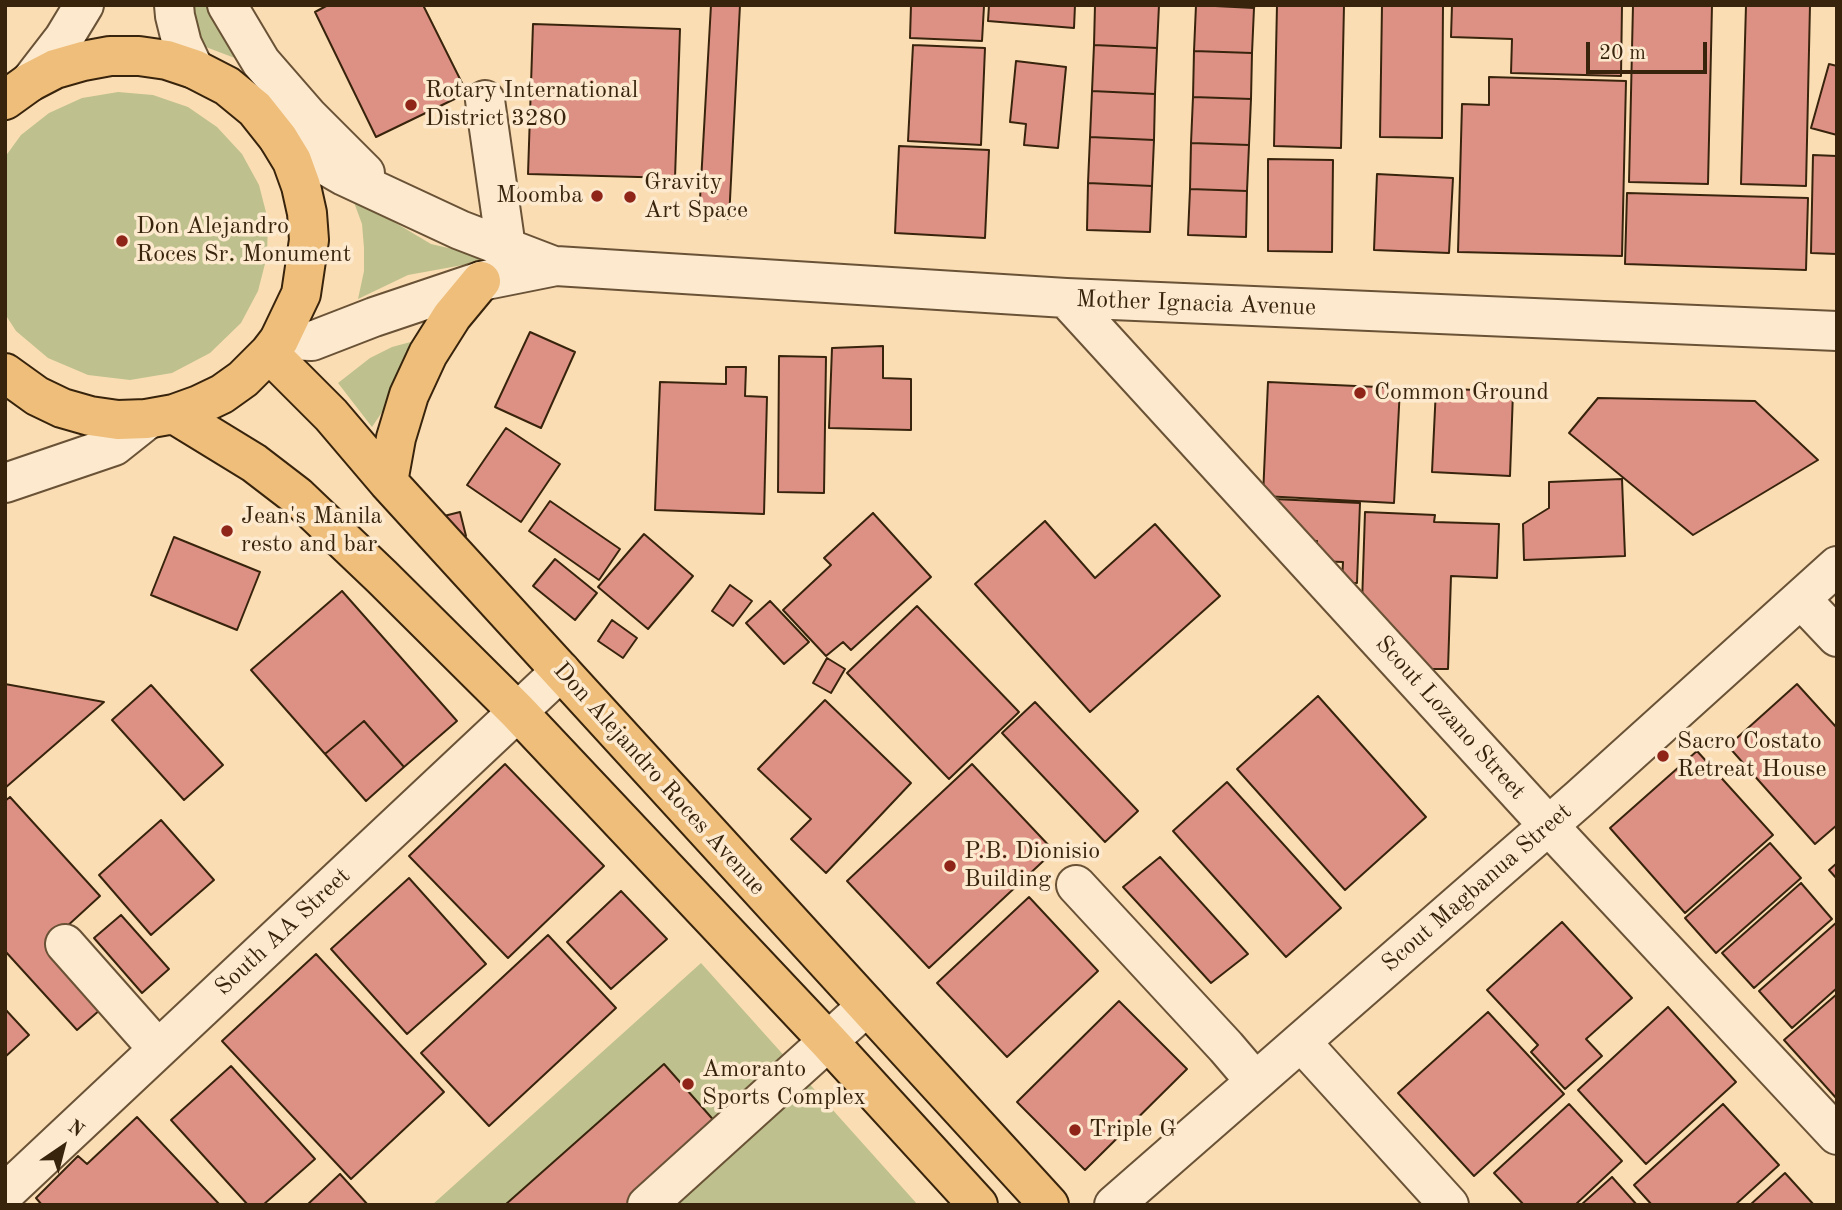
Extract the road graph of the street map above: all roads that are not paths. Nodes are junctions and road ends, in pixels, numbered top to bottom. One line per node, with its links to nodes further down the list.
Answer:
1 (84, 5): 5 (street)
2 (174, 5): 4 (street)
3 (227, 5): 8 (street)
4 (194, 69): 5 (main road); 7 (main road)
5 (18, 91)
6 (485, 100): 9 (street)
7 (278, 138): 8 (street, Mother Ignacia Avenue); 14 (main road)
8 (389, 197): 9 (street, Mother Ignacia Avenue)
9 (506, 248): 10 (street, Mother Ignacia Avenue)
10 (556, 267): 11 (street, Mother Ignacia Avenue); 12 (street, Mother Ignacia Avenue)
11 (481, 281): 14 (street, Mother Ignacia Avenue); 17 (main road)
12 (1066, 298): 13 (street, Mother Ignacia Avenue); 24 (street, Scout Lozano Street)
13 (1837, 331)
14 (274, 347): 16 (main road); 17 (main road, Don Alejandro Roces Avenue)
15 (5, 373): 16 (main road)
16 (161, 416): 18 (street); 23 (main road)
17 (388, 482): 22 (main road, Don Alejandro Roces Avenue)
18 (5, 483)
19 (1837, 566): 20 (street, Scout Magbanua Street)
20 (1801, 598): 21 (street); 24 (street, Scout Magbanua Street)
21 (1837, 637)
22 (561, 671): 23 (street, South AA Street); 27 (main road, Don Alejandro Roces Avenue)
23 (517, 711): 28 (main road); 30 (street, South AA Street)
24 (1548, 825): 29 (street, Scout Magbanua Street); 32 (street, Scout Lozano Street)
25 (1076, 885): 31 (street)
26 (65, 944): 30 (street)
27 (867, 1006): 28 (street); 36 (main road, Don Alejandro Roces Avenue)
28 (829, 1042): 34 (street); 35 (main road)
29 (1301, 1042): 31 (street, Scout Magbanua Street); 38 (street)
30 (158, 1049): 33 (street, South AA Street)
31 (1255, 1081): 37 (street, Scout Magbanua Street)
32 (1837, 1135)
33 (5, 1193)
34 (647, 1205)
35 (978, 1205)
36 (1049, 1205)
37 (1114, 1205)
38 (1449, 1205)

